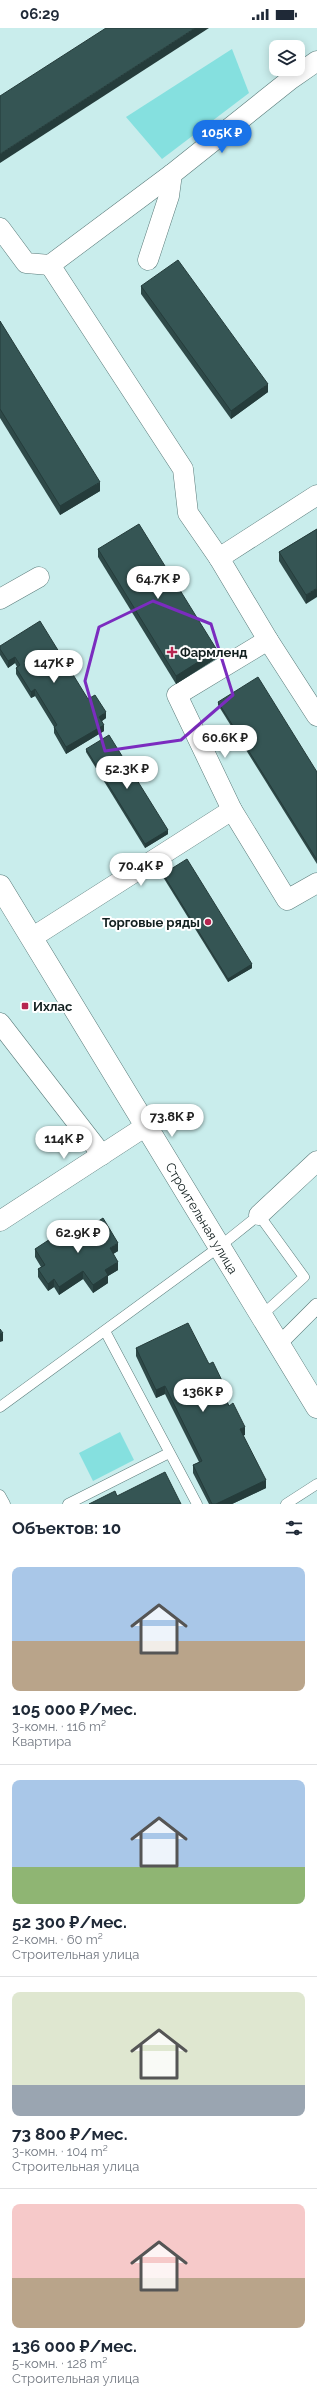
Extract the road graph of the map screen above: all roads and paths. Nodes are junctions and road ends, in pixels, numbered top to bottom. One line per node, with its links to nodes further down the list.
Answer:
1 (317, 61): 2 (street)
2 (172, 174): 4 (street); 5 (street)
3 (0, 228): 5 (street)
4 (148, 260)
5 (50, 265): 7 (street)
6 (317, 494): 7 (street)
7 (219, 558): 10 (street)
8 (39, 577): 9 (street)
9 (0, 600)
10 (268, 640): 11 (street); 12 (street)
11 (317, 716)
12 (232, 810): 13 (street); 15 (street)
13 (317, 883)
14 (0, 886): 15 (street, Строительная улица)
15 (33, 937): 17 (street, Строительная улица)
16 (0, 1023): 18 (street)
17 (146, 1126): 18 (street); 22 (street, Строительная улица)
18 (102, 1155): 21 (street)
19 (317, 1161): 20 (street)
20 (258, 1215): 22 (lane); 24 (lane)
21 (0, 1221)
22 (219, 1247): 24 (street, Строительная улица); 25 (lane)
23 (317, 1306): 26 (street)
24 (262, 1316): 26 (street, Строительная улица)
25 (105, 1331): 27 (lane); 29 (lane)
26 (279, 1344): 28 (street, Строительная улица)
27 (0, 1407)
28 (317, 1407)
29 (169, 1453): 33 (lane); 34 (lane)
30 (317, 1484): 35 (lane)
31 (0, 1495): 32 (lane)
32 (5, 1504)
33 (68, 1504)
34 (197, 1504)
35 (286, 1504)

